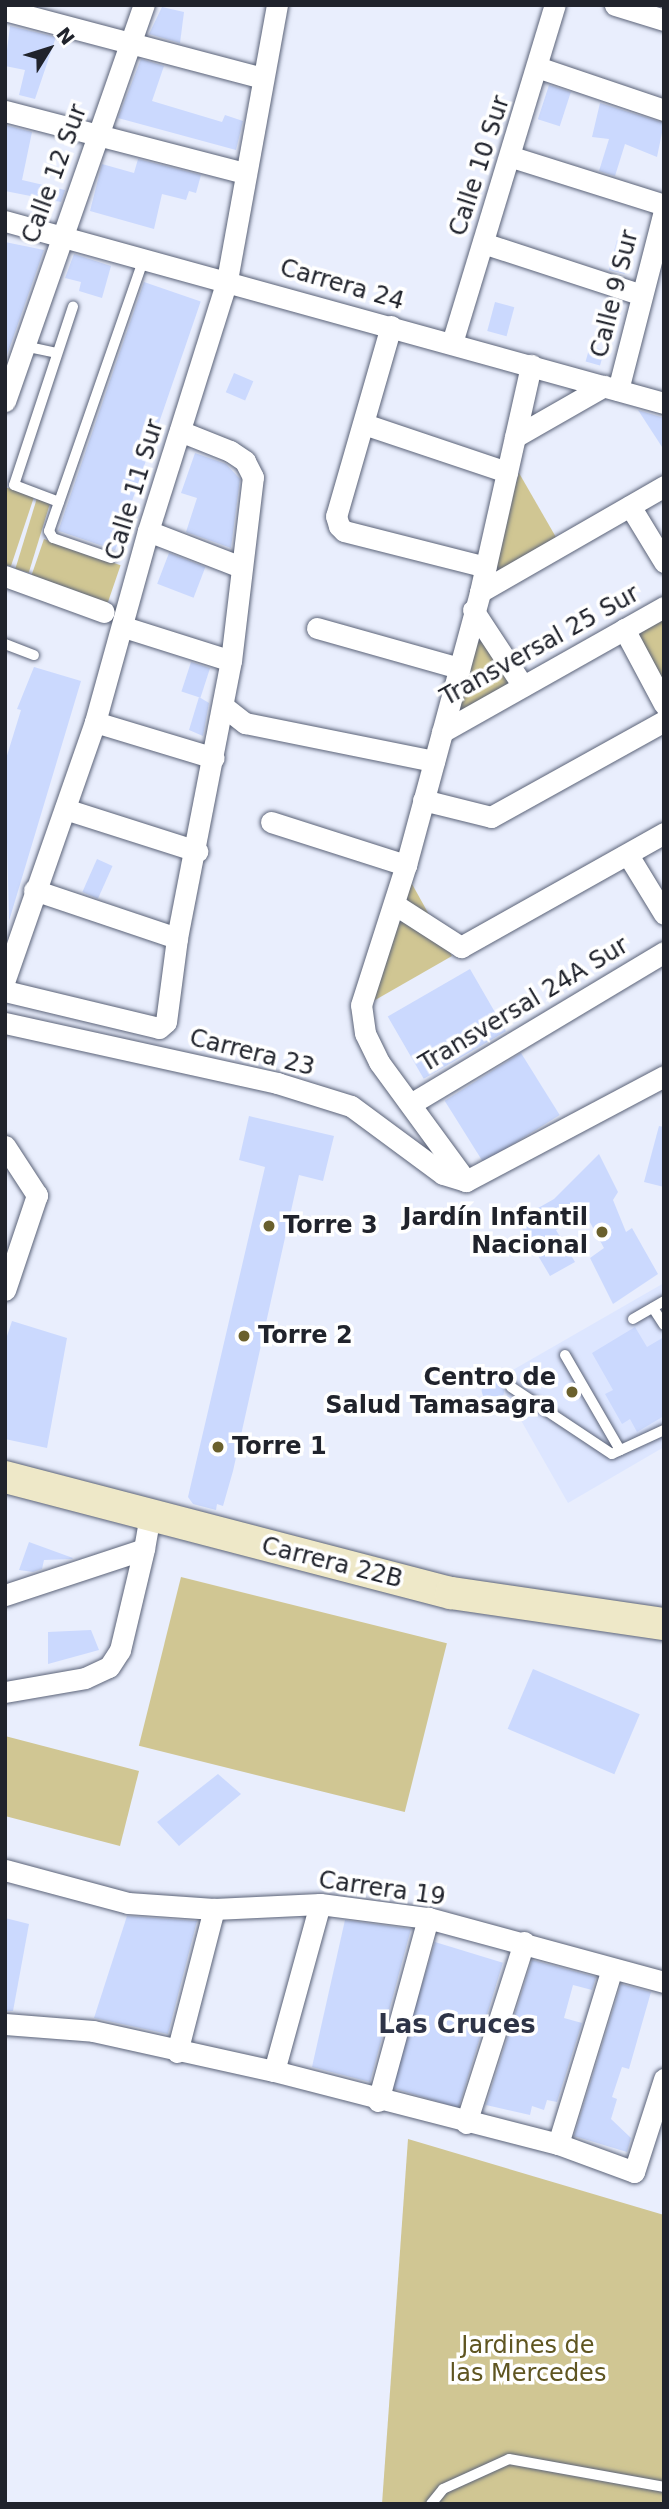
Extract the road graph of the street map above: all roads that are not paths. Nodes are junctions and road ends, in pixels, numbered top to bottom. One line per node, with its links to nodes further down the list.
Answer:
1 (144, 5): 7 (street, Calle 12 Sur)
2 (277, 5): 9 (street, Calle 11 Sur)
3 (555, 5): 8 (street, Calle 10 Sur)
4 (615, 5): 6 (street)
5 (5, 10): 7 (street)
6 (664, 20)
7 (128, 43): 9 (street); 12 (street, Calle 12 Sur)
8 (540, 68): 10 (street); 13 (street, Calle 10 Sur)
9 (263, 78): 14 (street, Calle 11 Sur)
10 (664, 110)
11 (5, 111): 12 (street)
12 (98, 134): 14 (street); 18 (street, Calle 12 Sur)
13 (512, 157): 15 (street); 19 (street, Calle 10 Sur)
14 (245, 173): 21 (street, Calle 11 Sur)
15 (664, 205)
16 (664, 211): 22 (street, Calle 9 Sur)
17 (5, 220): 18 (street, Carrera 24)
18 (61, 233): 20 (street, Carrera 24); 26 (street, Calle 12 Sur)
19 (483, 243): 22 (street); 25 (street, Calle 10 Sur)
20 (145, 256): 21 (street, Carrera 24); 37 (lane)
21 (227, 280): 24 (street, Carrera 24); 33 (street, Calle 11 Sur)
22 (642, 295): 29 (street, Calle 9 Sur)
23 (73, 307): 27 (lane)
24 (391, 326): 25 (street, Carrera 24); 32 (street)
25 (452, 343): 28 (street, Carrera 24)
26 (14, 345): 27 (lane); 30 (street, Calle 12 Sur)
27 (56, 353): 37 (lane)
28 (531, 365): 29 (street, Carrera 24); 34 (street)
29 (611, 388): 31 (street, Carrera 24); 34 (street)
30 (5, 401)
31 (664, 402)
32 (364, 424): 35 (street); 43 (street)
33 (180, 431): 39 (street, Calle 11 Sur); 42 (street)
34 (515, 437): 35 (street)
35 (507, 472): 43 (street)
36 (664, 486): 38 (street)
37 (59, 502): 40 (lane)
38 (630, 506): 41 (street); 45 (street)
39 (148, 531): 42 (street); 48 (street, Calle 11 Sur)
40 (111, 558)
41 (664, 562)
42 (241, 567): 53 (street)
43 (486, 568): 45 (street)
44 (5, 576): 47 (street)
45 (476, 601): 54 (street); 55 (street)
46 (664, 607): 50 (street, Transversal 25 Sur)
47 (104, 612)
48 (124, 627): 53 (street); 59 (street, Calle 11 Sur)
49 (317, 628): 54 (street)
50 (624, 629): 55 (street, Transversal 25 Sur); 56 (street)
51 (5, 644): 52 (lane)
52 (34, 655)
53 (232, 661): 57 (street)
54 (459, 668): 60 (street)
55 (523, 686): 60 (street, Transversal 25 Sur)
56 (664, 704)
57 (223, 706): 61 (street); 62 (street)
58 (664, 720): 63 (street)
59 (95, 722): 61 (street); 64 (street, Calle 11 Sur)
60 (442, 732): 62 (street)
61 (214, 758): 67 (street)
62 (435, 761): 63 (street)
63 (424, 800): 69 (street)
64 (65, 809): 67 (street); 70 (street, Calle 11 Sur)
65 (271, 822): 69 (street)
66 (664, 832): 68 (street)
67 (197, 851): 73 (street)
68 (628, 855): 71 (street); 72 (street)
69 (406, 865): 71 (street)
70 (33, 890): 73 (street); 75 (street, Calle 11 Sur)
71 (394, 904): 79 (street)
72 (664, 914)
73 (177, 938): 76 (street)
74 (664, 953): 79 (street, Transversal 24A Sur)
75 (5, 979)
76 (5, 991)
77 (5, 1023): 81 (street, Carrera 23)
78 (664, 1076): 81 (street)
79 (412, 1103): 81 (street)
80 (5, 1146): 82 (street)
81 (466, 1181)
82 (5, 1290)
83 (664, 1301): 84 (lane)
84 (653, 1308): 85 (lane); 86 (lane)
85 (633, 1319)
86 (664, 1325)
87 (565, 1355): 90 (lane)
88 (511, 1387): 90 (lane)
89 (664, 1430): 90 (lane)
90 (620, 1450)
91 (5, 1477): 92 (street, Carrera 22B)
92 (150, 1516): 93 (street); 95 (street, Carrera 22B)
93 (144, 1549): 94 (street); 96 (street)
94 (5, 1595)
95 (664, 1624)
96 (5, 1692)
97 (5, 1870): 99 (street, Carrera 19)
98 (320, 1904): 99 (street, Carrera 19); 100 (street, Carrera 19); 106 (street)
99 (214, 1909): 105 (street)
100 (429, 1918): 101 (street, Carrera 19); 108 (street)
101 (524, 1942): 102 (street, Carrera 19); 109 (street)
102 (612, 1969): 103 (street, Carrera 19); 110 (street)
103 (664, 1982)
104 (5, 2024): 105 (street)
105 (177, 2052): 106 (street)
106 (274, 2071): 108 (street)
107 (664, 2079): 110 (street)
108 (378, 2101): 109 (street)
109 (466, 2123): 110 (street)
110 (558, 2144)
111 (664, 2487): 112 (lane)
112 (431, 2504)

